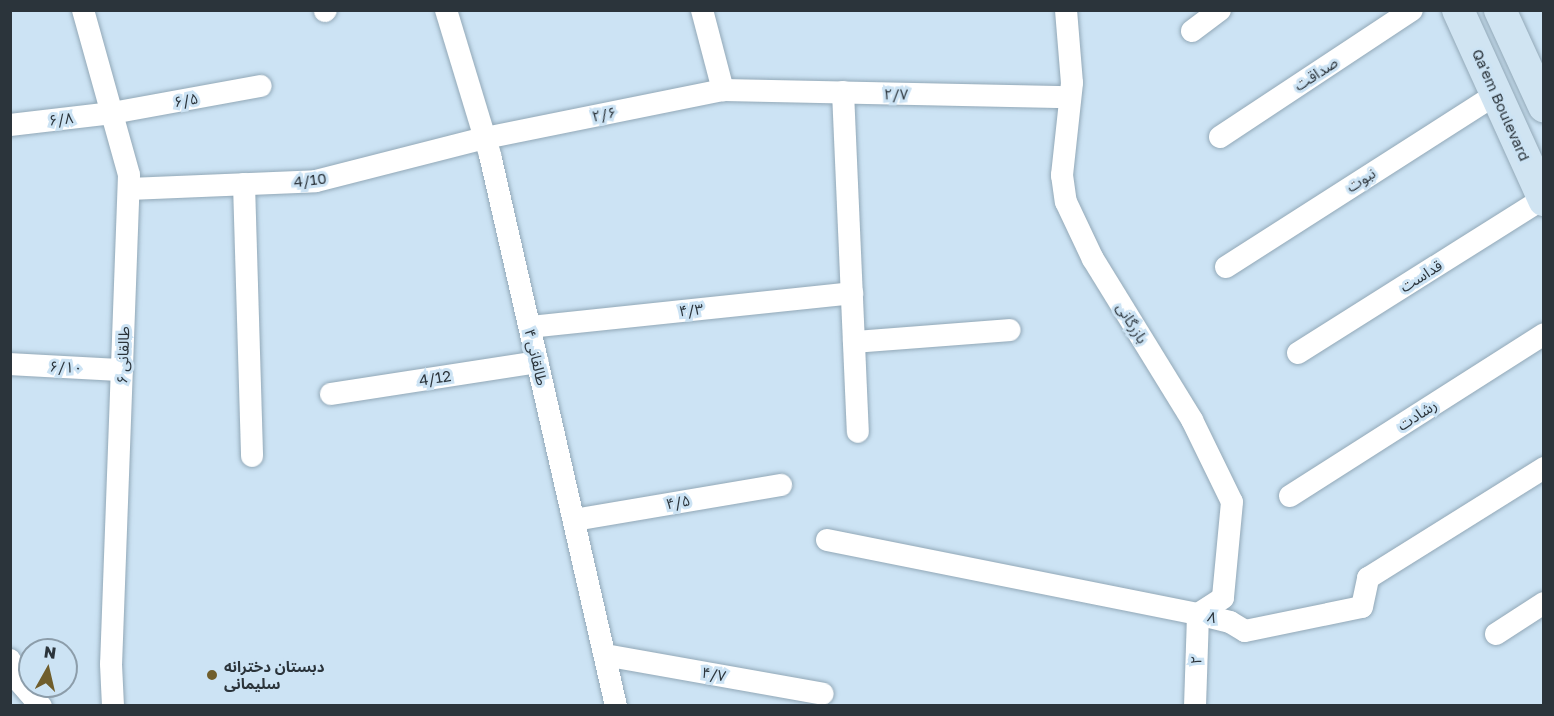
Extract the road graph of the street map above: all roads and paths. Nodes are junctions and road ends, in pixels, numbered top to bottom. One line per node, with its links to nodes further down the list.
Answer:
1 (83, 10): 16 (street, طالقانی ۶)
2 (446, 10): 19 (street, طالقانی ۴)
3 (702, 10): 11 (street)
4 (1066, 10): 14 (street, بازرگانی)
5 (1220, 10): 9 (street)
6 (1412, 10): 18 (street, صداقت)
7 (1458, 10): 13 (main road, Qa'em Boulevard)
8 (1500, 10): 15 (main road)
9 (1192, 31)
10 (261, 86): 16 (street, ۶/۵)
11 (723, 90): 12 (street, ۲/۷); 19 (street, ۲/۶)
12 (843, 92): 14 (street, ۲/۷); 24 (street)
13 (1496, 94): 22 (main road, Qa'em Boulevard); 23 (street, نبوت)
14 (1070, 97): 42 (street, بازرگانی)
15 (1544, 106)
16 (112, 113): 17 (street, ۶/۸); 21 (street, طالقانی ۶)
17 (10, 125)
18 (1220, 137)
19 (485, 138): 20 (street, 4/10); 25 (street, طالقانی ۴)
20 (244, 184): 21 (street, 4/10); 35 (street)
21 (129, 189): 32 (street, طالقانی ۶)
22 (1543, 199): 29 (street, قداست)
23 (1226, 267)
24 (852, 293): 25 (street, ۴/۳); 28 (street)
25 (530, 327): 30 (street, طالقانی ۴)
26 (1010, 330): 28 (street)
27 (1544, 334): 38 (street, رشادت)
28 (854, 342): 34 (street)
29 (1298, 353)
30 (538, 362): 33 (street, 4/12); 39 (street, طالقانی ۴)
31 (10, 364): 32 (street, ۶/۱۰)
32 (122, 370): 45 (street, طالقانی ۶)
33 (331, 394)
34 (858, 432)
35 (252, 456)
36 (1544, 468): 42 (street, ۸)
37 (782, 485): 39 (street, ۴/۵)
38 (1290, 496)
39 (574, 520): 44 (street, طالقانی ۴)
40 (827, 540): 42 (street, ۸)
41 (1544, 603): 43 (street)
42 (1198, 614): 53 (street, ۲)
43 (1496, 634)
44 (605, 655): 47 (street, ۴/۷); 52 (street, طالقانی ۴)
45 (111, 664): 50 (street); 51 (street, طالقانی ۶)
46 (14, 670): 48 (street); 49 (street)
47 (823, 694)
48 (22, 705)
49 (41, 705)
50 (97, 705)
51 (113, 705)
52 (616, 705)
53 (1195, 705)

